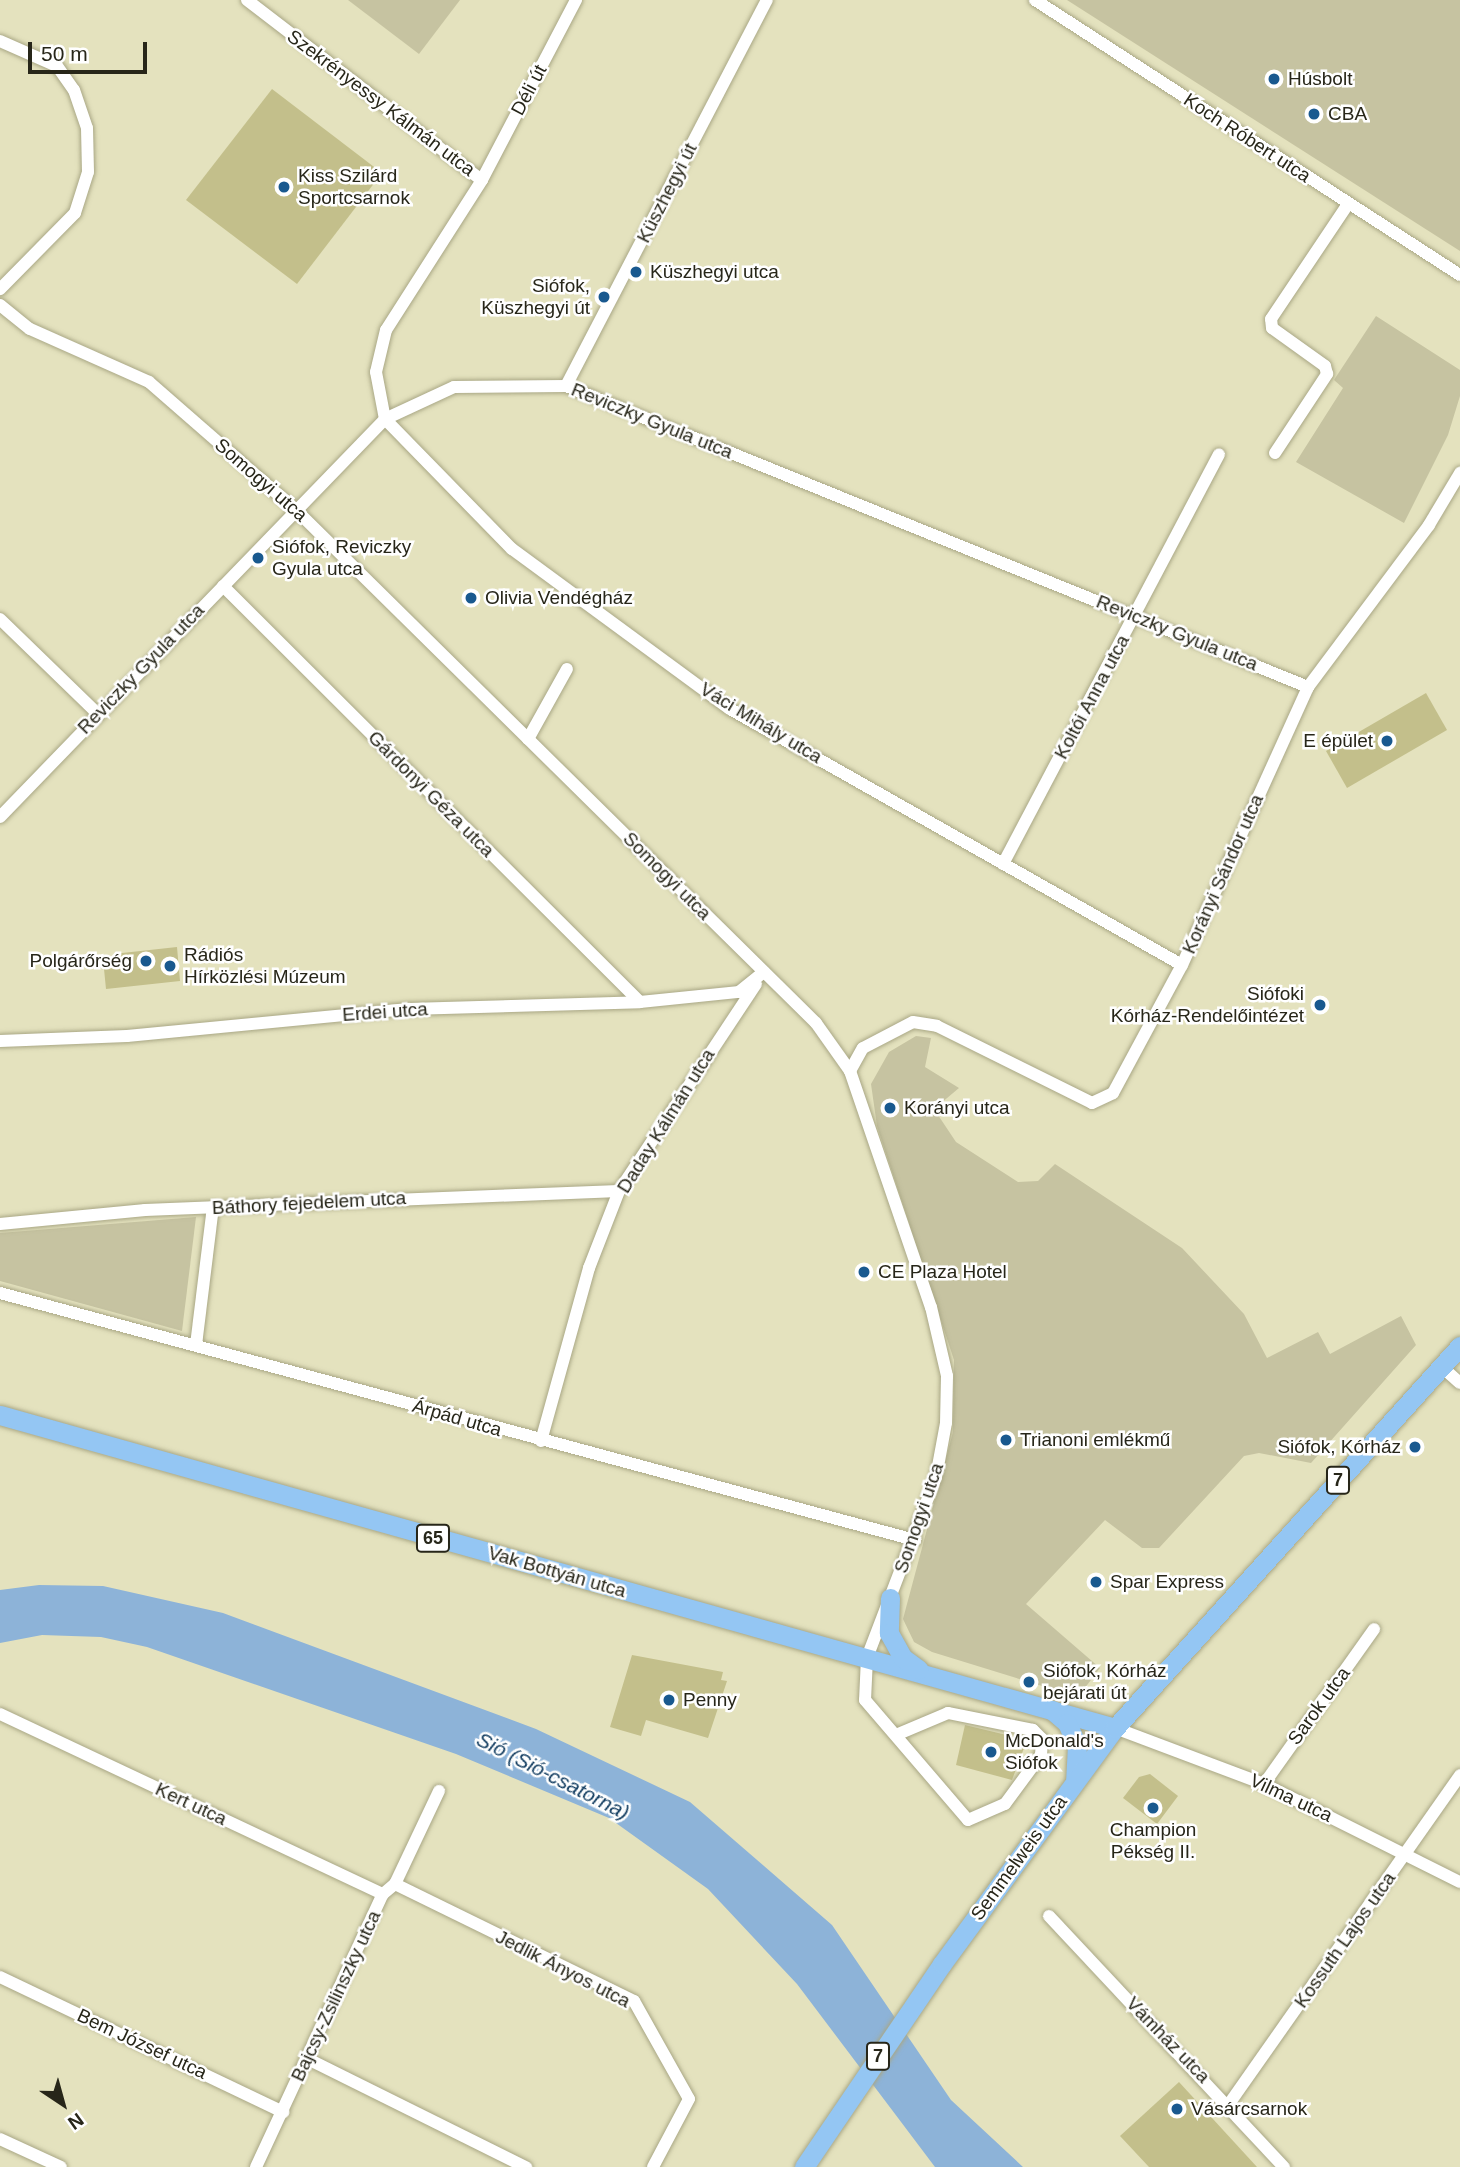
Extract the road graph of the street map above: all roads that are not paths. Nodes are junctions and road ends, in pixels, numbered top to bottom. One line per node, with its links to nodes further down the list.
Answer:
1 (247, 0): 6 (street, Szekrényessy Kálmán utca)
2 (576, 0): 6 (street, Déli út)
3 (767, 0): 11 (street, Küszhegyi út)
4 (1035, 0): 7 (street, Koch Róbert utca)
5 (0, 40): 9 (street)
6 (482, 180): 12 (street, Déli út)
7 (1348, 204): 8 (street, Koch Róbert utca); 13 (street)
8 (1460, 275)
9 (0, 289)
10 (0, 305): 16 (street, Somogyi utca)
11 (566, 386): 12 (street, Reviczky Gyula utca); 18 (street, Reviczky Gyula utca)
12 (386, 419): 16 (street, Reviczky Gyula utca); 25 (street, Váci Mihály utca)
13 (1275, 453)
14 (1219, 455): 18 (street, Koltói Anna utca)
15 (1460, 473): 21 (street, Korányi Sándor utca)
16 (297, 511): 17 (street, Reviczky Gyula utca); 23 (street, Somogyi utca)
17 (223, 586): 22 (street, Reviczky Gyula utca); 28 (street, Gárdonyi Géza utca)
18 (1135, 615): 21 (street, Reviczky Gyula utca); 25 (street, Koltói Anna utca)
19 (0, 620): 22 (street)
20 (567, 669): 23 (street)
21 (1308, 687): 26 (street, Korányi Sándor utca)
22 (97, 712): 24 (street, Reviczky Gyula utca)
23 (528, 738): 27 (street, Somogyi utca)
24 (0, 817)
25 (1003, 864): 26 (street, Váci Mihály utca)
26 (1182, 965): 30 (street, Korányi Sándor utca)
27 (765, 972): 28 (street, Erdei utca); 30 (street, Somogyi utca); 31 (street, Daday Kálmán utca)
28 (640, 1002): 29 (street, Erdei utca)
29 (0, 1041)
30 (850, 1071): 41 (street, Somogyi utca)
31 (619, 1191): 32 (street, Báthory fejedelem utca); 40 (street, Daday Kálmán utca)
32 (213, 1207): 33 (street, Báthory fejedelem utca); 35 (street)
33 (0, 1224)
34 (0, 1293): 35 (street, Árpád utca)
35 (196, 1345): 40 (street, Árpád utca)
36 (1460, 1346): 37 (main road, Semmelweis utca / 7)
37 (1441, 1366): 38 (street); 48 (main road, Semmelweis utca / 7)
38 (1460, 1384)
39 (0, 1415): 44 (main road, Vak Bottyán utca / 65)
40 (541, 1441): 41 (street, Árpád utca)
41 (915, 1540): 42 (street, Somogyi utca)
42 (890, 1598): 44 (street, Somogyi utca); 45 (main road)
43 (1374, 1629): 52 (street, Sarok utca)
44 (867, 1658): 45 (main road, Vak Bottyán utca / 65); 49 (street, Somogyi utca)
45 (924, 1674): 46 (main road, Vak Bottyán utca / 65)
46 (1049, 1708): 48 (main road, Vak Bottyán utca / 65); 51 (main road)
47 (0, 1714): 57 (street, Kert utca)
48 (1115, 1728): 51 (main road, Semmelweis utca / 7); 52 (street, Vilma utca)
49 (898, 1734): 49 (street, Somogyi utca)
50 (1460, 1775): 54 (street, Kossuth Lajos utca)
51 (1074, 1782): 68 (main road, Semmelweis utca / 7)
52 (1264, 1784): 54 (street, Vilma utca)
53 (439, 1791): 56 (street, Bajcsy-Zsilinszky utca)
54 (1406, 1854): 55 (street, Vilma utca); 61 (street, Kossuth Lajos utca)
55 (1460, 1882)
56 (395, 1884): 57 (street, Bajcsy-Zsilinszky utca); 67 (street, Jedlik Ányos utca)
57 (383, 1894): 60 (street, Bajcsy-Zsilinszky utca)
58 (1049, 1916): 61 (street, Vámház utca)
59 (0, 1977): 62 (street, Bem József utca)
60 (306, 2058): 62 (street, Bajcsy-Zsilinszky utca); 66 (street)
61 (1229, 2104): 69 (street, Vámház utca)
62 (283, 2112): 65 (street, Bajcsy-Zsilinszky utca)
63 (0, 2139): 64 (street)
64 (61, 2167)
65 (256, 2167)
66 (526, 2167)
67 (653, 2167)
68 (804, 2167)
69 (1284, 2167)

